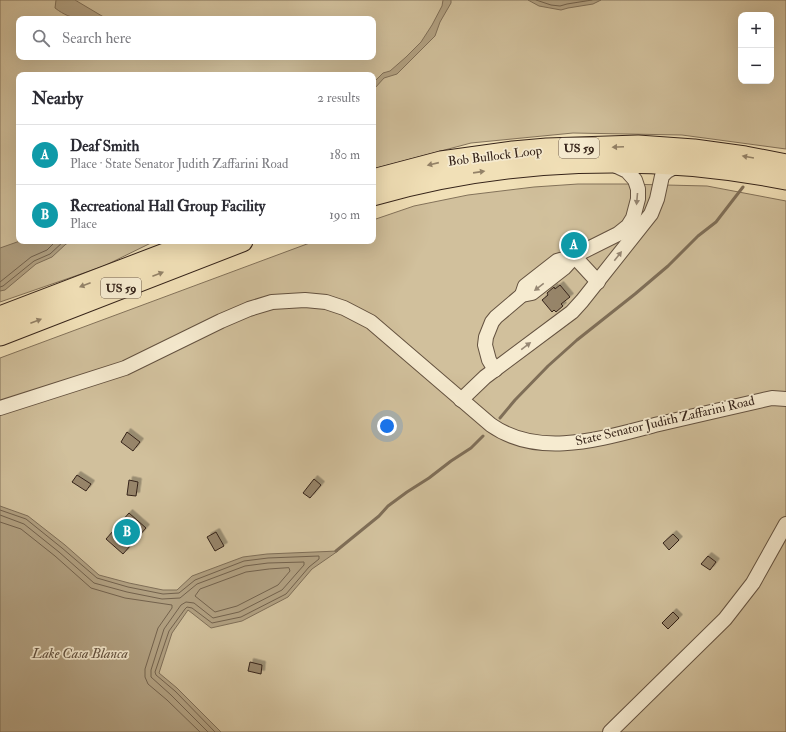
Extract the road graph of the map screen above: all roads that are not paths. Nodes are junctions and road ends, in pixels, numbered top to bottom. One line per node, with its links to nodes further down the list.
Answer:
1 (608, 162): 2 (highway, Bob Bullock Loop / US 59); 6 (highway, Bob Bullock Loop / US 59, one-way to 1); 9 (street, one-way to 9)
2 (679, 164): 5 (highway, Bob Bullock Loop / US 59); 10 (street, one-way to 2)
3 (786, 165): 4 (highway, Bob Bullock Loop / US 59, one-way to 4)
4 (376, 179)
5 (786, 179)
6 (376, 194)
7 (191, 244): 11 (highway, US 59, one-way to 11)
8 (234, 244): 12 (highway, US 59, one-way to 8)
9 (574, 256): 10 (street); 13 (street, one-way to 13)
10 (598, 282): 13 (street, one-way to 10)
11 (0, 317)
12 (0, 335)
13 (495, 370): 15 (street)
14 (786, 399): 15 (street, State Senator Judith Zaffarini Road)
15 (461, 400): 16 (street, State Senator Judith Zaffarini Road)
16 (0, 408)
17 (786, 524): 18 (street)
18 (610, 732)

